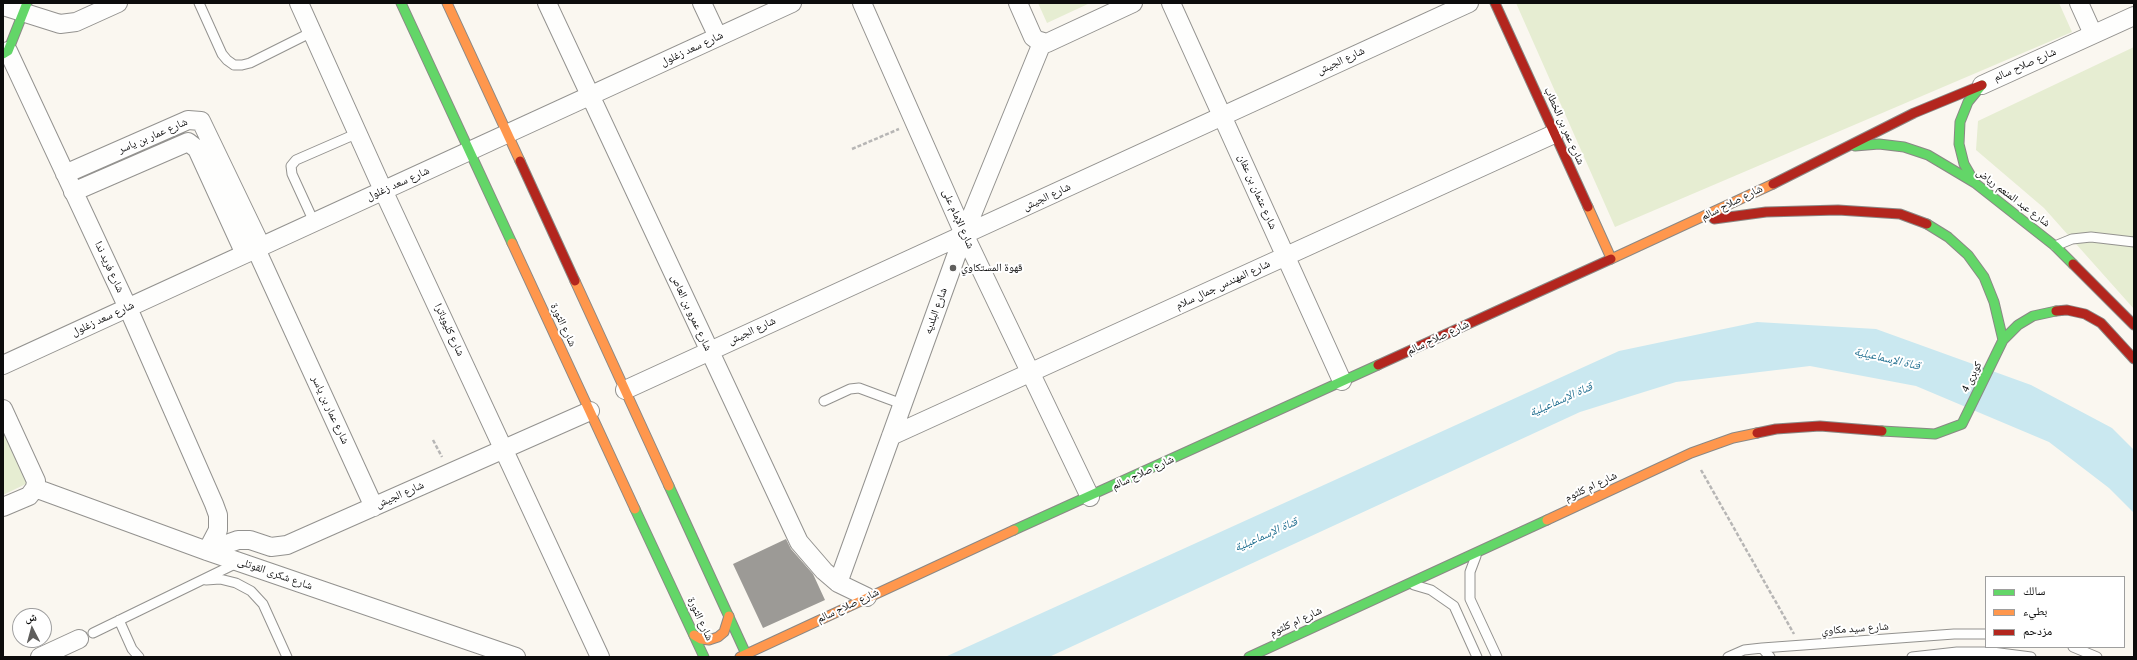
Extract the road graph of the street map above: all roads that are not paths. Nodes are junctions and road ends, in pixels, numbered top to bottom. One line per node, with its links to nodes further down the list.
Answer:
1 (118, 3): 17 (street)
2 (199, 3): 19 (lane)
3 (299, 3): 19 (street, شارع كليوباترا)
4 (400, 3): 31 (main road, شارع الثورة)
5 (447, 3): 28 (main road)
6 (547, 3): 25 (street, شارع عمرو بن العاص)
7 (702, 3): 21 (street)
8 (792, 3): 21 (street, شارع سعد زغلول)
9 (862, 3): 38 (street, شارع الإمام على)
10 (1018, 3): 22 (street)
11 (1133, 3): 22 (street)
12 (1171, 3): 26 (street, شارع عثمان بن عفان)
13 (1469, 3): 26 (street, شارع الجيش)
14 (1495, 3): 29 (main road, شارع عمر بن الخطاب)
15 (2079, 3): 20 (street)
16 (3, 6): 17 (street)
17 (25, 8): 23 (main road)
18 (2134, 16): 20 (street, شارع صلاح سالم)
19 (312, 32): 27 (street, شارع كليوباترا)
20 (2093, 34): 24 (street, شارع صلاح سالم)
21 (718, 37): 25 (street, شارع سعد زغلول)
22 (1042, 42): 38 (street, شارع البلديه)
23 (5, 57): 32 (street, شارع فريد ندا)
24 (1982, 85): 30 (main road, شارع صلاح سالم); 33 (main road)
25 (590, 96): 28 (street, شارع سعد زغلول); 47 (street, شارع عمرو بن العاص)
26 (1222, 116): 38 (street, شارع الجيش); 42 (street, شارع عثمان بن عفان)
27 (358, 132): 34 (street, شارع كليوباترا); 37 (lane)
28 (507, 134): 31 (street, شارع سعد زغلول); 52 (main road)
29 (1554, 134): 42 (street, شارع المهندس جمال سلام); 43 (main road, شارع عمر بن الخطاب)
30 (1849, 147): 33 (main road, شارع عبد المنعم رياض); 36 (main road, شارع صلاح سالم)
31 (468, 152): 34 (street, شارع سعد زغلول); 56 (main road, شارع الثورة)
32 (65, 174): 35 (street, شارع فريد ندا); 41 (street, شارع عمار بن ياسر)
33 (1976, 183): 40 (main road, شارع عبد المنعم رياض)
34 (383, 190): 37 (street, شارع سعد زغلول); 59 (street, شارع كليوباترا)
35 (74, 192): 41 (street, شارع عمار بن ياسر); 44 (street, شارع فريد ندا)
36 (1695, 221): 43 (main road, شارع صلاح سالم); 46 (main road)
37 (314, 222): 41 (street, شارع سعد زغلول)
38 (964, 234): 47 (street, شارع الجيش); 50 (street, شارع الإمام على); 54 (street, شارع البلديه)
39 (2134, 242): 40 (lane)
40 (2055, 246): 45 (main road, شارع عبد المنعم رياض)
41 (254, 250): 44 (street, شارع سعد زغلول); 63 (street, شارع عمار بن ياسر)
42 (1286, 256): 50 (street, شارع المهندس جمال سلام); 51 (street, شارع عثمان بن عفان)
43 (1611, 258): 51 (main road, شارع صلاح سالم)
44 (128, 308): 49 (street, شارع سعد زغلول); 65 (street, شارع فريد ندا)
45 (2134, 325)
46 (2002, 343): 48 (main road); 57 (main road, كوبرى 4)
47 (709, 351): 52 (street, شارع الجيش); 68 (street, شارع عمرو بن العاص)
48 (2134, 359)
49 (3, 365)
50 (1029, 373): 58 (street, شارع المهندس جمال سلام); 61 (street, شارع الإمام على)
51 (1342, 381): 61 (main road, شارع صلاح سالم)
52 (625, 390): 71 (main road)
53 (824, 401): 54 (lane)
54 (902, 404): 58 (street, شارع البلديه)
55 (3, 409): 60 (street)
56 (590, 411): 59 (street, شارع الجيش); 74 (main road, شارع الثورة)
57 (1962, 424): 64 (main road, شارع ام كلثوم)
58 (891, 436): 68 (street, شارع البلديه)
59 (504, 449): 63 (street, شارع الجيش); 83 (street, شارع كليوباترا)
60 (35, 488): 62 (street); 65 (street, شارع شكرى القوتلى)
61 (1090, 497): 70 (main road, شارع صلاح سالم)
62 (3, 507)
63 (374, 507): 65 (street, شارع الجيش)
64 (1481, 550): 69 (main road, شارع ام كلثوم); 87 (lane)
65 (207, 551): 66 (street, شارع شكرى القوتلى)
66 (239, 562): 67 (lane); 82 (street, شارع شكرى القوتلى)
67 (203, 580): 72 (lane); 81 (lane)
68 (838, 583): 70 (street, شارع عمرو بن العاص)
69 (1405, 586): 85 (main road, شارع ام كلثوم); 86 (lane)
70 (867, 597): 78 (main road, شارع صلاح سالم)
71 (729, 616): 74 (main road); 78 (main road)
72 (118, 620): 75 (lane); 80 (lane)
73 (1985, 634): 76 (lane, شارع سيد مكاوي)
74 (694, 635): 84 (main road, شارع الثورة)
75 (86, 636): 79 (street)
76 (1762, 648): 88 (lane, شارع سيد مكاوي); 89 (lane)
77 (2075, 648): 92 (lane)
78 (743, 655)
79 (40, 657)
80 (139, 657)
81 (288, 657)
82 (516, 657)
83 (600, 657)
84 (704, 657)
85 (1249, 657)
86 (1476, 657)
87 (1497, 657)
88 (1728, 657)
89 (1770, 657)
90 (1912, 657): 91 (lane)
91 (2031, 657)
92 (2097, 657)

